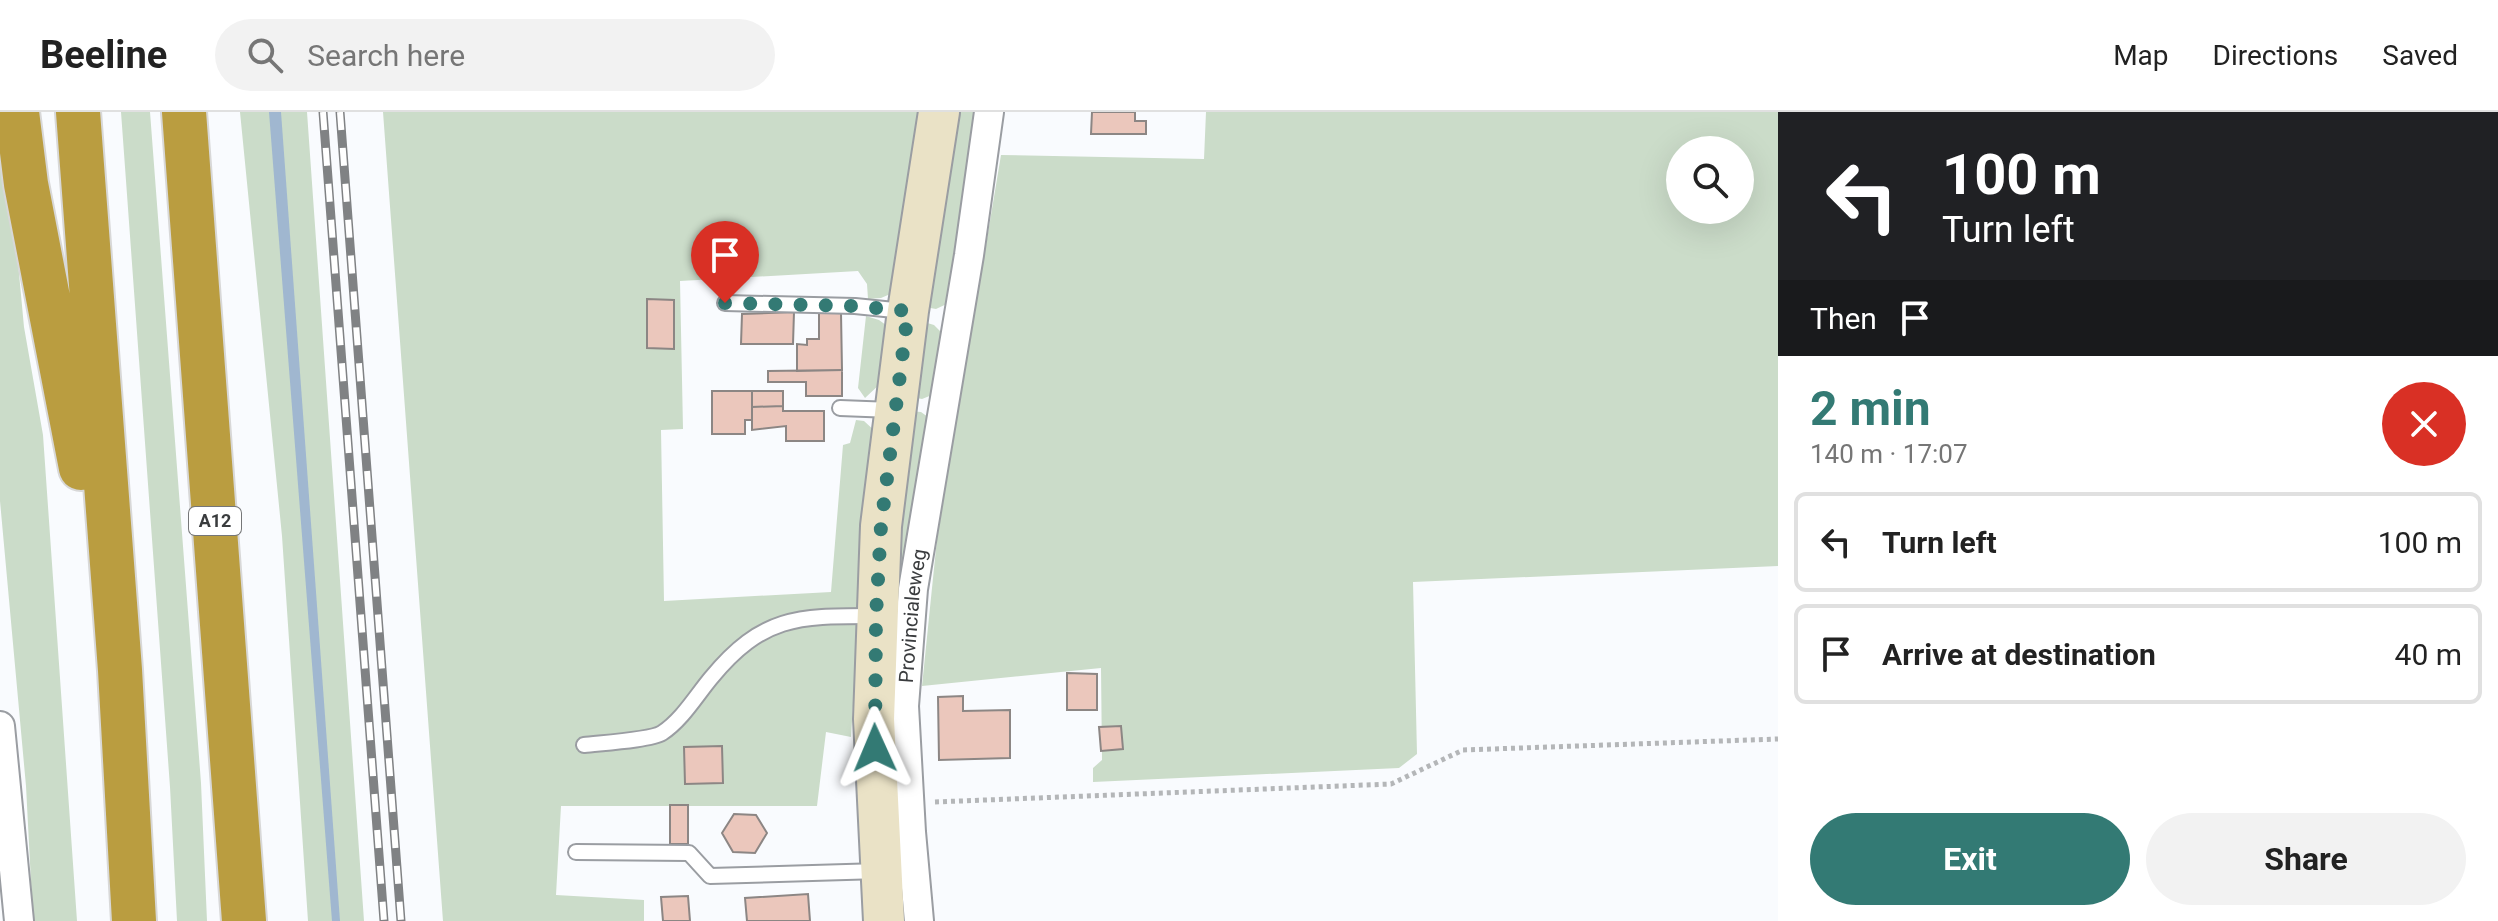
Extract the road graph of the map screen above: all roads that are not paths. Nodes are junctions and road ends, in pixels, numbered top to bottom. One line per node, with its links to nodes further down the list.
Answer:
1 (17, 112): 13 (highway)
2 (78, 112): 13 (highway)
3 (184, 112): 20 (highway, A12)
4 (939, 112): 7 (main road, Provincialeweg)
5 (989, 112): 8 (street, Provincialeweg)
6 (725, 303): 7 (lane)
7 (908, 311): 8 (street); 9 (main road, Provincialeweg)
8 (957, 320): 11 (street, Provincialeweg)
9 (896, 405): 10 (lane); 11 (street); 12 (main road, Provincialeweg)
10 (840, 408)
11 (942, 409): 12 (street, Provincialeweg)
12 (894, 617): 15 (lane); 17 (main road, Provincialeweg); 22 (street, Provincialeweg)
13 (120, 670): 19 (highway)
14 (0, 726): 18 (street)
15 (584, 745)
16 (576, 852): 17 (lane)
17 (880, 871): 21 (main road, Provincialeweg)
18 (19, 921)
19 (134, 921)
20 (244, 921)
21 (884, 921)
22 (919, 921)

